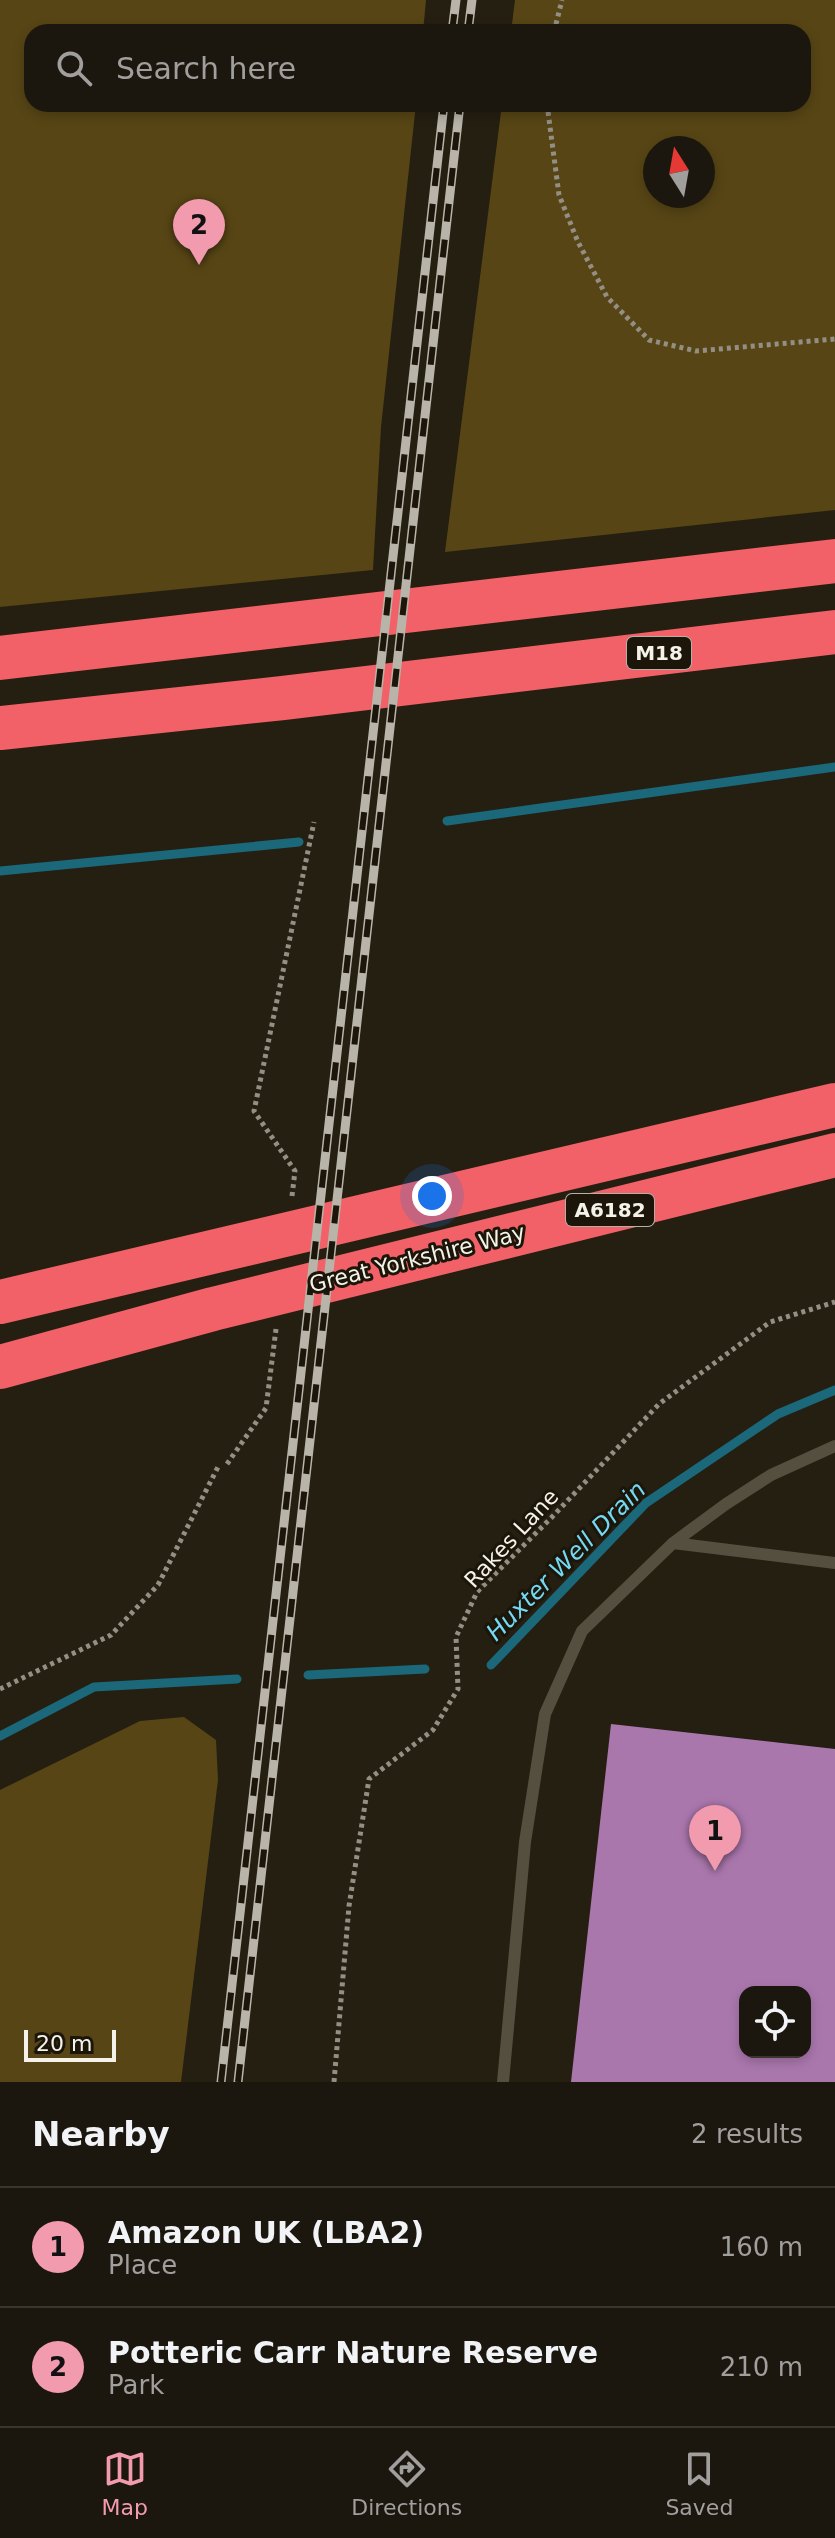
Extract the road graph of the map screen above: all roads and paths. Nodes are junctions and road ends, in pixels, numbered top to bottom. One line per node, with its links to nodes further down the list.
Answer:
1 (562, 0): 2 (path)
2 (556, 24)
3 (548, 112): 4 (path)
4 (835, 339)
5 (835, 561): 7 (highway)
6 (835, 632): 8 (highway, M18)
7 (0, 658)
8 (0, 728)
9 (314, 822): 12 (path)
10 (835, 1105): 13 (highway, A6182)
11 (835, 1155): 16 (highway, Great Yorkshire Way / A6182)
12 (291, 1203)
13 (0, 1302)
14 (835, 1302): 23 (path, Rakes Lane)
15 (278, 1313): 18 (path)
16 (0, 1367)
17 (835, 1446): 20 (lane)
18 (227, 1464)
19 (219, 1465): 22 (path)
20 (673, 1543): 21 (lane); 24 (lane)
21 (835, 1563)
22 (0, 1689)
23 (334, 2082)
24 (503, 2082)

